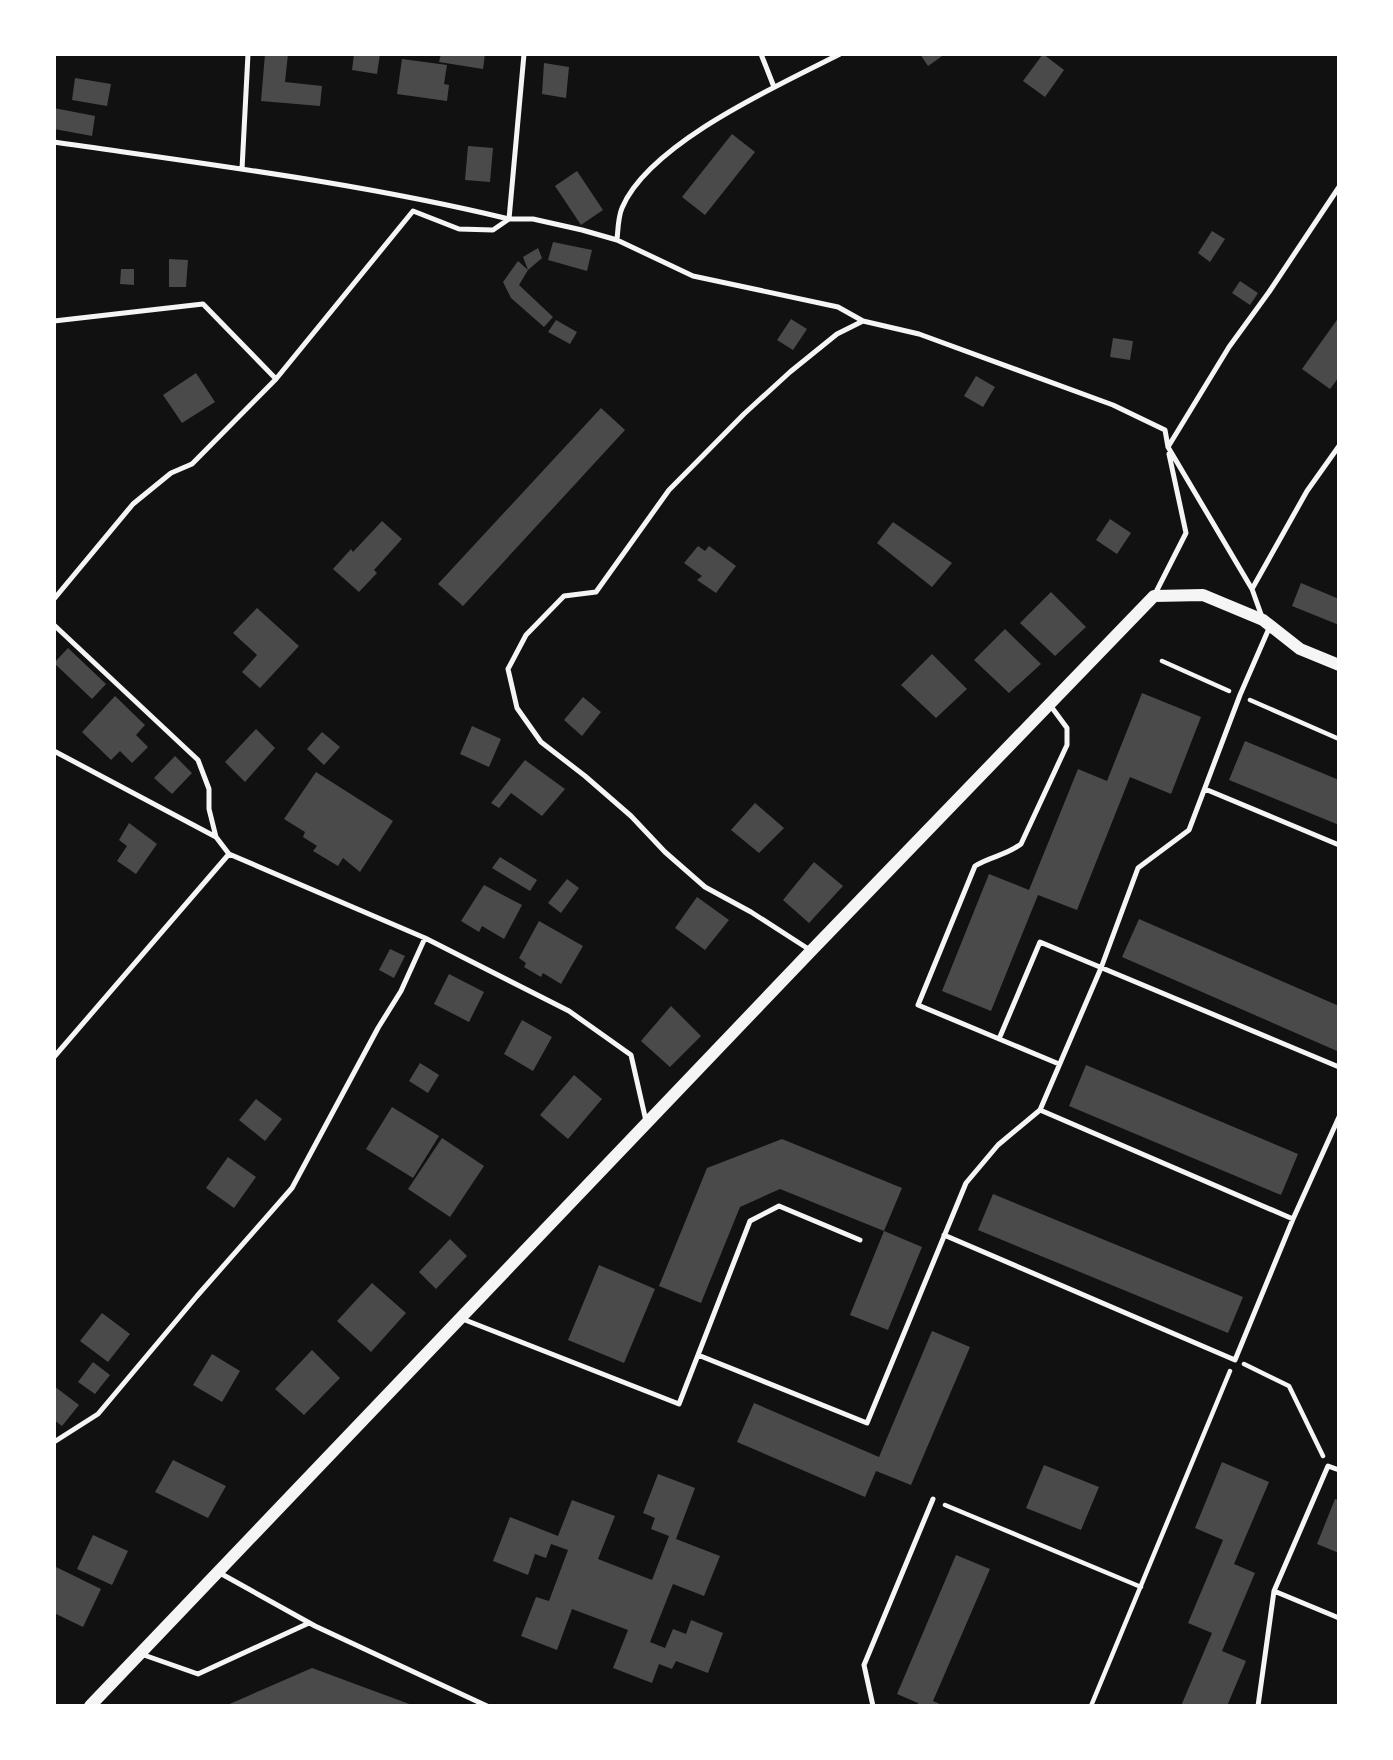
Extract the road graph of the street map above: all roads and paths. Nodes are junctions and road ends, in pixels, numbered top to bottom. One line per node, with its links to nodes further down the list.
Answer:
1 (248, 54): 7 (lane)
2 (524, 54): 9 (lane)
3 (761, 54): 5 (lane)
4 (840, 54): 5 (lane)
5 (774, 87): 10 (lane)
6 (54, 142): 7 (lane)
7 (242, 169): 9 (lane)
8 (1339, 187): 15 (lane)
9 (509, 219): 10 (lane); 13 (lane)
10 (617, 240): 12 (lane)
11 (54, 321): 13 (lane)
12 (863, 321): 15 (lane); 29 (lane)
13 (276, 379): 18 (lane)
14 (1339, 446): 16 (lane)
15 (1168, 447): 16 (lane); 17 (lane)
16 (1252, 589): 19 (lane)
17 (1154, 596): 19 (street); 22 (street)
18 (54, 599)
19 (1267, 623): 21 (street); 24 (lane)
20 (54, 625): 25 (lane)
21 (1339, 665)
22 (1050, 705): 29 (street); 31 (lane)
23 (54, 751): 25 (lane)
24 (1205, 789): 26 (lane); 30 (lane)
25 (216, 837): 27 (lane)
26 (1339, 845)
27 (229, 854): 28 (lane); 32 (lane)
28 (425, 938): 37 (lane); 44 (lane)
29 (811, 951): 37 (street)
30 (1101, 968): 31 (lane); 33 (lane); 34 (lane)
31 (999, 1039): 33 (lane)
32 (54, 1057)
33 (1059, 1065): 35 (lane)
34 (1339, 1067)
35 (1040, 1110): 38 (lane); 39 (lane)
36 (1339, 1117): 38 (lane)
37 (646, 1124): 41 (street)
38 (1293, 1219): 43 (lane)
39 (944, 1235): 42 (lane); 43 (lane)
40 (860, 1240): 42 (lane)
41 (460, 1318): 42 (lane); 48 (street)
42 (698, 1354)
43 (1235, 1360): 45 (path); 49 (path)
44 (54, 1441)
45 (1328, 1466): 46 (lane); 50 (lane)
46 (1339, 1471)
47 (933, 1499): 49 (path); 56 (lane)
48 (218, 1572): 52 (lane); 53 (street)
49 (1141, 1587): 57 (path)
50 (1274, 1591): 51 (lane); 58 (lane)
51 (1339, 1618)
52 (309, 1623): 53 (lane); 55 (lane)
53 (140, 1654): 54 (street)
54 (90, 1706)
55 (487, 1706)
56 (873, 1706)
57 (1091, 1706)
58 (1258, 1706)

